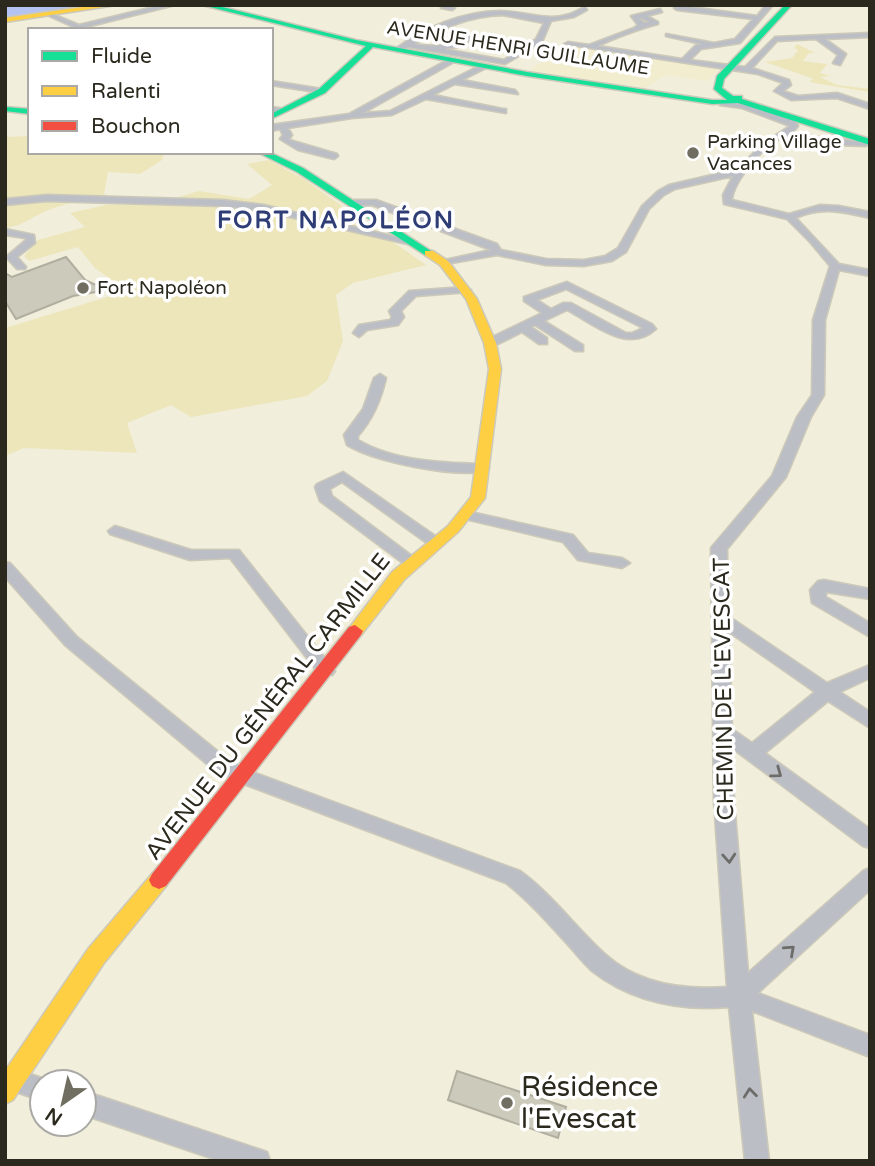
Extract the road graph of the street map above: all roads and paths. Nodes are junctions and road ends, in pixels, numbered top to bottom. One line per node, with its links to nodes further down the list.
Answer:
1 (113, 5): 17 (street)
2 (141, 5): 13 (street)
3 (172, 5): 13 (street)
4 (205, 5): 29 (street, AVENUE HENRI GUILLAUME)
5 (680, 5): 18 (street)
6 (770, 5): 18 (street)
7 (789, 5): 38 (street)
8 (521, 6): 9 (street); 15 (street)
9 (531, 6)
10 (587, 7): 20 (street)
11 (452, 8): 14 (street)
12 (660, 10): 16 (street)
13 (156, 11): 17 (street)
14 (475, 13): 15 (street); 31 (street)
15 (514, 14): 20 (street)
16 (640, 15): 21 (street); 21 (street)
17 (47, 18): 19 (street)
18 (759, 18): 30 (street)
19 (5, 20)
20 (547, 20): 33 (street)
21 (642, 24): 32 (street)
22 (668, 35): 30 (street)
23 (854, 35): 24 (street); 25 (street); 27 (street)
24 (870, 35)
25 (817, 37): 36 (street); 38 (street)
26 (467, 38): 33 (street)
27 (870, 41)
28 (568, 44): 32 (street)
29 (370, 45): 31 (street, AVENUE HENRI GUILLAUME); 41 (street)
30 (714, 45): 35 (street)
31 (406, 46): 33 (street); 34 (street, AVENUE HENRI GUILLAUME)
32 (591, 47): 35 (street)
33 (429, 48)
34 (451, 60): 37 (street, AVENUE HENRI GUILLAUME); 50 (street)
35 (684, 61): 38 (street)
36 (837, 63)
37 (483, 66): 39 (street); 44 (street, AVENUE HENRI GUILLAUME)
38 (733, 70): 44 (street); 45 (street)
39 (454, 81): 42 (street); 43 (street)
40 (273, 83): 41 (street)
41 (322, 91): 49 (street)
42 (514, 92)
43 (424, 96): 48 (street); 50 (street)
44 (734, 100): 51 (street, AVENUE HENRI GUILLAUME); 53 (street, AVENUE HENRI GUILLAUME); 54 (street, AVENUE HENRI GUILLAUME)
45 (870, 107)
46 (5, 109): 47 (street)
47 (28, 111)
48 (503, 111)
49 (276, 116): 50 (street); 52 (street)
50 (351, 116)
51 (785, 134): 53 (street); 58 (street)
52 (288, 135): 55 (street); 57 (street)
53 (833, 137): 54 (street, AVENUE HENRI GUILLAUME)
54 (868, 141)
55 (321, 144)
56 (265, 154): 60 (street, AVENUE DU GÉNÉRAL CARMILLE)
57 (334, 156)
58 (740, 171): 62 (street); 65 (street)
59 (5, 202): 64 (street)
60 (354, 203): 64 (street, AVENUE DU GÉNÉRAL CARMILLE); 65 (street)
61 (870, 215): 62 (street)
62 (790, 217): 67 (street)
63 (5, 232): 68 (street)
64 (412, 242): 66 (street, AVENUE DU GÉNÉRAL CARMILLE)
65 (497, 252): 66 (street)
66 (444, 263): 70 (street, AVENUE DU GÉNÉRAL CARMILLE)
67 (835, 266): 69 (street); 87 (street, CHEMIN DE L'EVESCAT)
68 (21, 267)
69 (870, 273)
70 (465, 290): 74 (street); 76 (street, AVENUE DU GÉNÉRAL CARMILLE)
71 (548, 312): 71 (street); 72 (street)
72 (535, 320): 73 (street); 77 (street)
73 (523, 327): 75 (street); 76 (street)
74 (359, 333)
75 (543, 341)
76 (490, 343): 79 (street, AVENUE DU GÉNÉRAL CARMILLE)
77 (579, 348)
78 (380, 378): 79 (street)
79 (482, 468): 80 (street, AVENUE DU GÉNÉRAL CARMILLE)
80 (466, 515): 82 (street, AVENUE DU GÉNÉRAL CARMILLE); 84 (street)
81 (115, 531): 89 (street)
82 (436, 543): 83 (street, AVENUE DU GÉNÉRAL CARMILLE); 83 (street)
83 (412, 562): 89 (street, AVENUE DU GÉNÉRAL CARMILLE)
84 (622, 563)
85 (5, 566): 95 (street)
86 (870, 594): 88 (street)
87 (720, 618): 91 (street); 93 (street, CHEMIN DE L'EVESCAT)
88 (870, 631)
89 (326, 671): 95 (street, AVENUE DU GÉNÉRAL CARMILLE)
90 (870, 671): 91 (street)
91 (826, 692): 92 (street); 94 (street)
92 (870, 721)
93 (723, 732): 94 (street); 98 (street, CHEMIN DE L'EVESCAT, one-way to 98)
94 (751, 754): 96 (street, one-way to 96)
95 (243, 776): 98 (street); 100 (street, AVENUE DU GÉNÉRAL CARMILLE)
96 (870, 840)
97 (870, 877): 98 (street, one-way to 97)
98 (739, 996): 99 (street); 104 (street, CHEMIN DE L'EVESCAT, one-way to 98)
99 (870, 1046)
100 (9, 1086): 101 (street)
101 (28, 1088)
102 (98, 1108): 103 (street)
103 (249, 1158)
104 (757, 1161)

